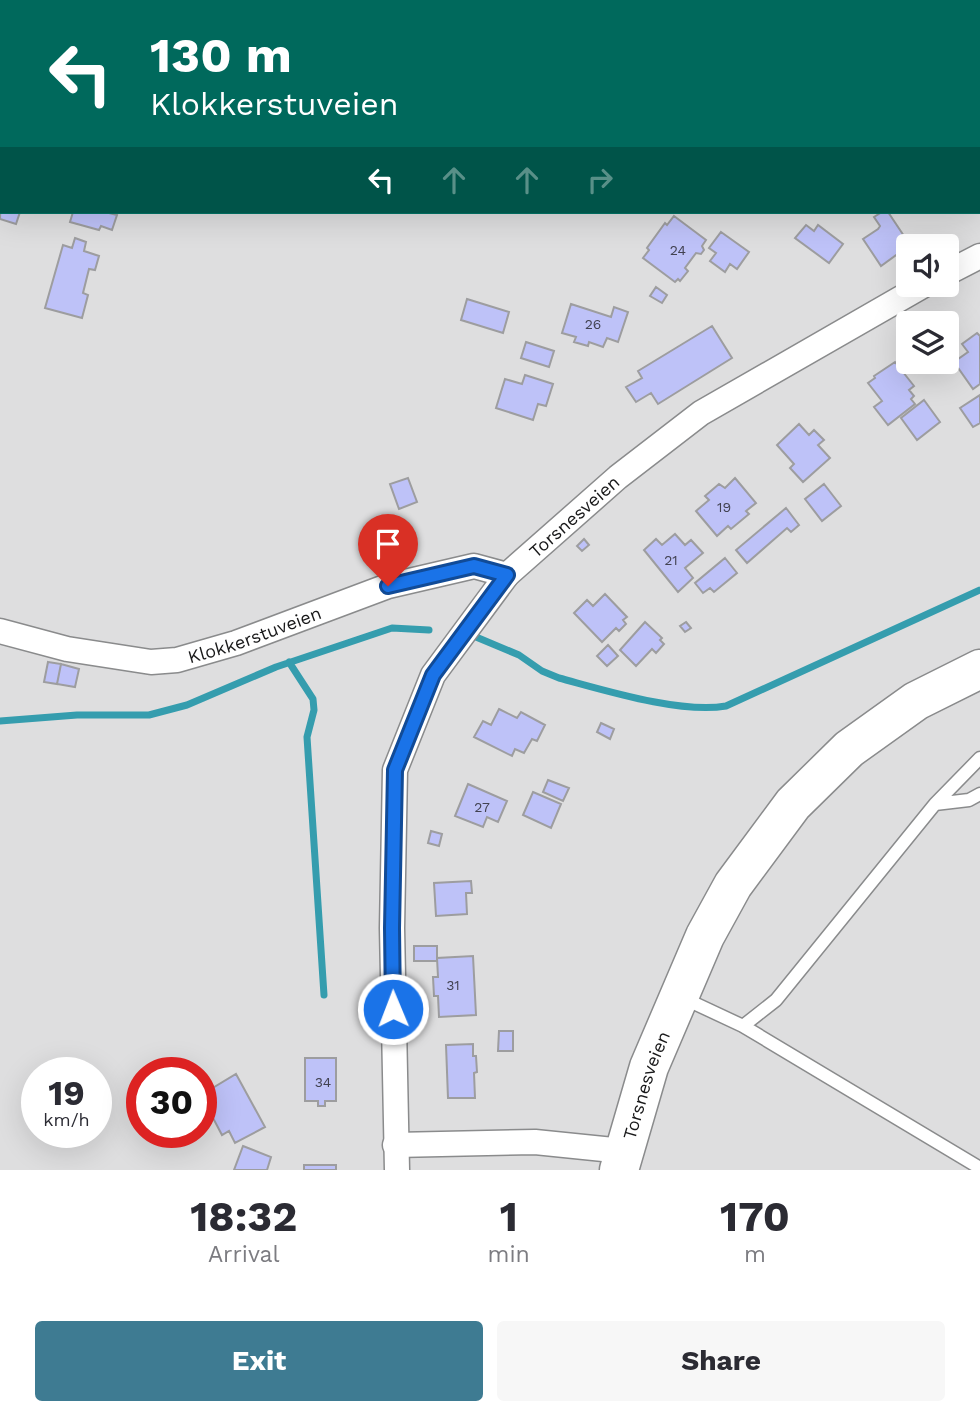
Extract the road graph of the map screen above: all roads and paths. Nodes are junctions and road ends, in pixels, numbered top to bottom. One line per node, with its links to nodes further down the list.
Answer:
1 (980, 256): 2 (street)
2 (959, 267)
3 (903, 297): 4 (street, Torsnesveien)
4 (507, 575): 5 (street, Klokkerstuveien); 12 (street, Torsnesveien)
5 (0, 631)
6 (980, 668): 10 (main road, Torsnesveien)
7 (980, 758): 9 (lane)
8 (980, 793): 9 (lane)
9 (935, 804): 11 (lane)
10 (678, 995): 11 (lane); 13 (main road, Torsnesveien)
11 (743, 1026): 14 (lane)
12 (395, 1145): 13 (street); 15 (street, Torsnesveien)
13 (621, 1160)
14 (980, 1168)
15 (397, 1170)

